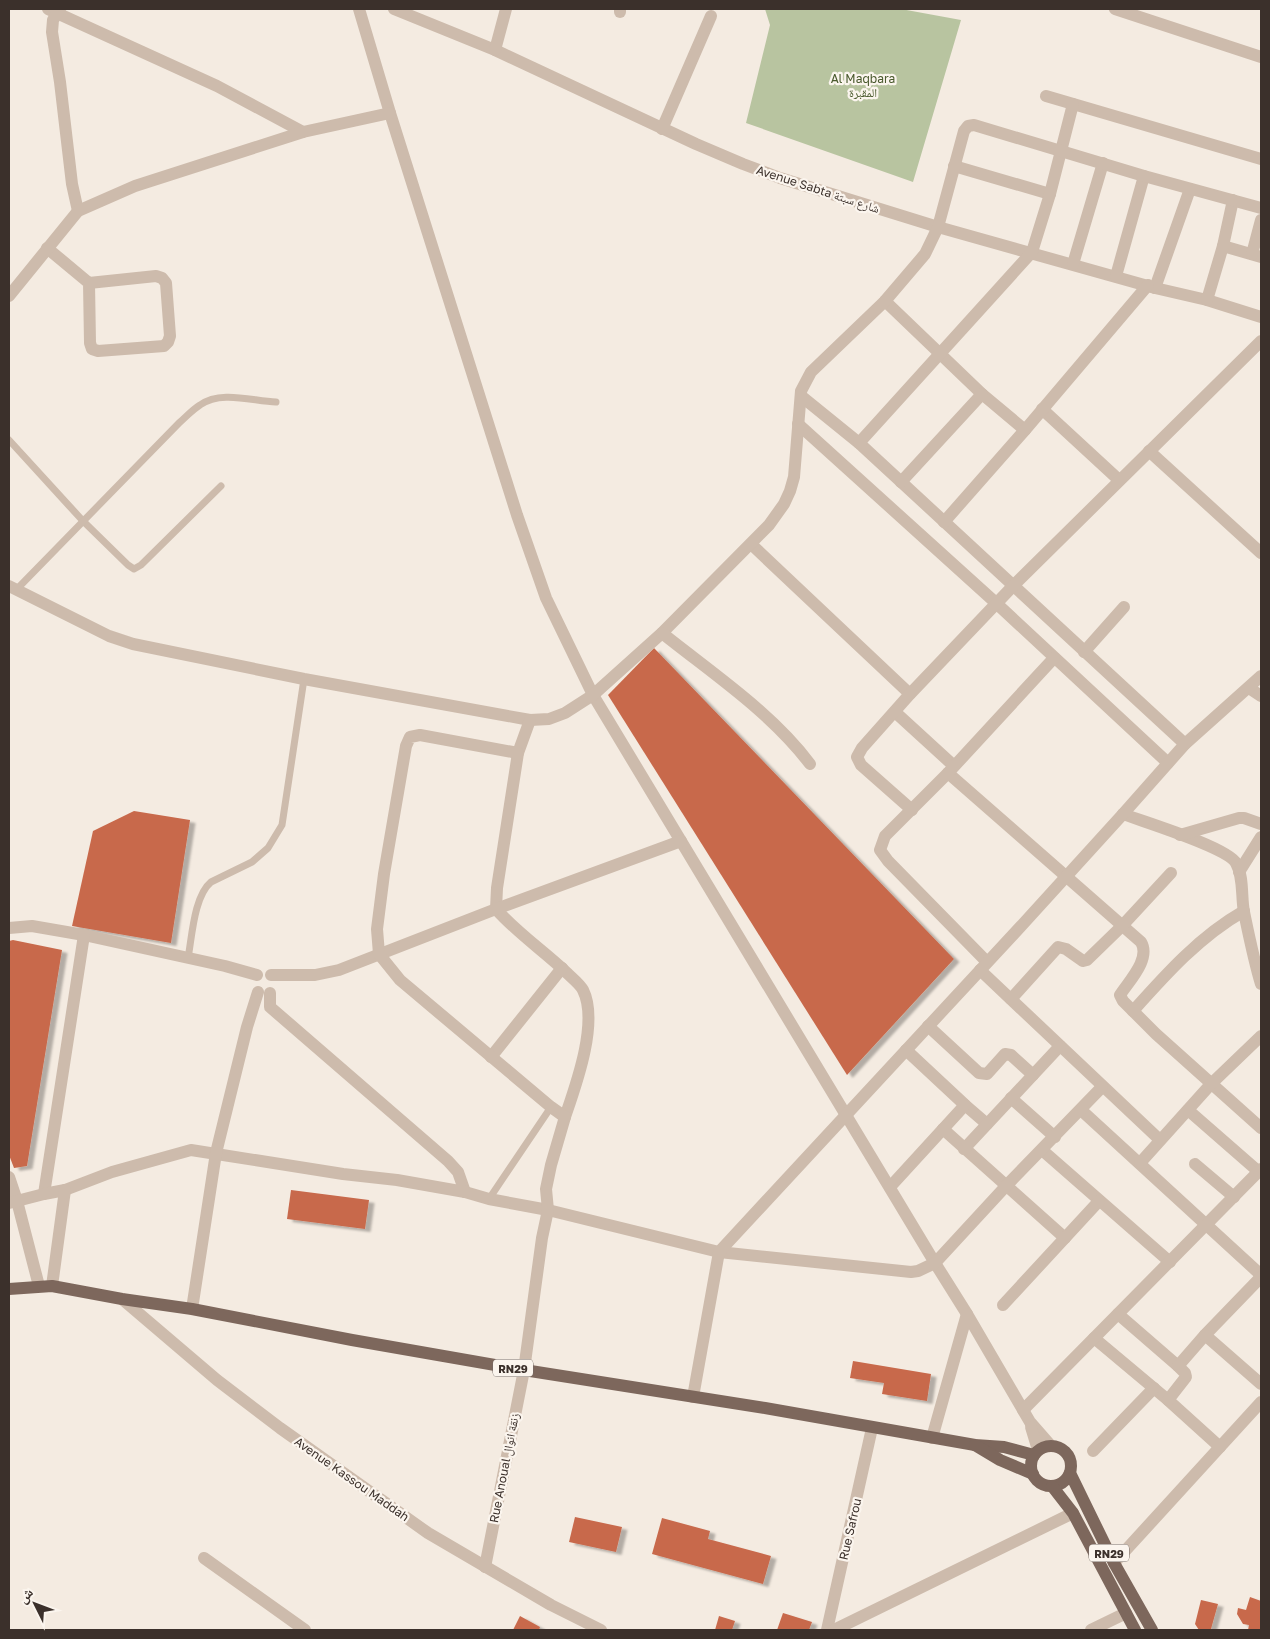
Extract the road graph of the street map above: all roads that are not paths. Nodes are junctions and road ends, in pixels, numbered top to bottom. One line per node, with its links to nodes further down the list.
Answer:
1 (359, 9): 11 (street)
2 (394, 9): 7 (street, Avenue Sabta شارع سبتة)
3 (506, 9): 7 (street)
4 (1115, 9): 8 (street)
5 (55, 10): 13 (street); 23 (street)
6 (711, 16): 12 (street)
7 (495, 50): 12 (street, Avenue Sabta شارع سبتة)
8 (1261, 57)
9 (1046, 96): 10 (street)
10 (1073, 104): 14 (street); 15 (street)
11 (390, 113): 13 (street); 67 (street)
12 (662, 129): 25 (street, Avenue Sabta شارع سبتة)
13 (303, 132): 23 (street)
14 (1061, 151): 16 (street); 17 (street); 20 (street)
15 (1261, 159)
16 (1103, 163): 18 (street); 30 (street)
17 (954, 166): 20 (street); 25 (street)
18 (1144, 176): 19 (street); 31 (street)
19 (1190, 189): 21 (street); 33 (street)
20 (1050, 194): 28 (street)
21 (1234, 200): 22 (street); 26 (street)
22 (1261, 208)
23 (78, 211): 27 (street)
24 (1261, 220): 29 (street)
25 (938, 227): 28 (street, Avenue Sabta شارع سبتة); 36 (street)
26 (1223, 246): 29 (street); 35 (street)
27 (47, 248): 32 (street); 34 (street)
28 (1032, 252): 30 (street, Avenue Sabta شارع سبتة); 39 (street)
29 (1257, 255)
30 (1073, 264): 31 (street, Avenue Sabta شارع سبتة)
31 (1116, 276): 33 (street, Avenue Sabta شارع سبتة)
32 (89, 283): 32 (street)
33 (1152, 287): 35 (street, Avenue Sabta شارع سبتة); 43 (street)
34 (9, 296)
35 (1207, 300): 37 (street, Avenue Sabta شارع سبتة)
36 (885, 301): 39 (street); 41 (street)
37 (1261, 317)
38 (1261, 342): 48 (street)
39 (941, 354): 40 (street); 47 (street)
40 (982, 394): 45 (street); 50 (street)
41 (801, 396): 44 (street); 47 (street)
42 (276, 402): 52 (lane)
43 (1042, 409): 45 (street); 49 (street)
44 (798, 424): 54 (street); 58 (street)
45 (1025, 430): 53 (street)
46 (9, 440): 52 (lane)
47 (859, 444): 50 (street)
48 (1149, 452): 49 (street); 55 (street)
49 (1119, 480): 56 (street)
50 (900, 482): 53 (street)
51 (221, 486): 52 (lane)
52 (83, 521): 57 (lane)
53 (944, 522): 56 (street)
54 (751, 544): 60 (street); 66 (street)
55 (1261, 553)
56 (1014, 585): 58 (street); 61 (street)
57 (12, 588): 64 (street)
58 (996, 603): 62 (street); 66 (street)
59 (1124, 606): 61 (street)
60 (662, 633): 67 (street); 74 (street)
61 (1084, 652): 71 (street)
62 (1054, 658): 73 (street); 75 (street)
63 (1261, 676): 65 (street)
64 (304, 679): 70 (street); 91 (lane)
65 (1249, 688): 68 (street); 71 (street)
66 (910, 694): 69 (street)
67 (593, 695): 70 (street); 81 (street)
68 (1261, 696)
69 (895, 712): 75 (street); 76 (street)
70 (530, 720): 72 (street)
71 (1185, 744): 73 (street)
72 (518, 753): 85 (street); 90 (street)
73 (1168, 763): 77 (street)
74 (810, 764)
75 (951, 770): 76 (street); 84 (street)
76 (912, 810): 92 (street)
77 (1124, 814): 79 (street); 84 (street)
78 (1261, 824): 79 (street)
79 (1180, 835): 82 (street)
80 (1261, 838): 82 (street)
81 (680, 840): 85 (street); 113 (street)
82 (1239, 872): 86 (street)
83 (1171, 873): 87 (street)
84 (1066, 877): 87 (street); 92 (street)
85 (496, 909): 90 (street); 93 (street, Rue Anoual زنقة انوال)
86 (1244, 911): 96 (street); 99 (street)
87 (1122, 926): 98 (street); 99 (street)
88 (9, 928): 89 (street)
89 (84, 935): 91 (street); 131 (street)
90 (378, 954): 95 (street); 104 (street)
91 (188, 958): 94 (street)
92 (983, 966): 98 (street); 100 (street)
93 (562, 968): 104 (street); 114 (street, Rue Anoual زنقة انوال)
94 (257, 975): 95 (street); 97 (street)
95 (271, 975): 97 (street)
96 (1261, 984)
97 (264, 992): 122 (street); 130 (street)
98 (1011, 1000): 102 (street)
99 (1133, 1011): 106 (street)
100 (928, 1026): 103 (street); 105 (street)
101 (1261, 1036): 106 (street)
102 (1060, 1046): 105 (street); 107 (street)
103 (906, 1050): 109 (street); 113 (street)
104 (491, 1057): 110 (street)
105 (1033, 1075): 108 (street)
106 (1212, 1084): 112 (street); 116 (street)
107 (1102, 1086): 111 (street); 119 (street)
108 (1011, 1098): 115 (street); 118 (street)
109 (964, 1105): 115 (street); 117 (street)
110 (551, 1107): 114 (street); 133 (lane)
111 (1081, 1110): 118 (street); 123 (street)
112 (1188, 1110): 119 (street); 125 (street)
113 (846, 1114): 128 (street); 139 (street)
114 (565, 1117): 136 (street, Rue Anoual زنقة انوال)
115 (987, 1124): 120 (street)
116 (1261, 1128)
117 (943, 1129): 120 (street); 128 (street)
118 (1055, 1137): 121 (street)
119 (1160, 1140): 123 (street)
120 (964, 1149): 127 (street)
121 (1042, 1150): 127 (street); 134 (street)
122 (216, 1153): 129 (street); 130 (street); 148 (street)
123 (1140, 1163): 137 (street)
124 (1195, 1164): 132 (street)
125 (1260, 1170): 132 (street)
126 (9, 1177): 135 (street)
127 (1006, 1186): 138 (street); 141 (street)
128 (890, 1187): 141 (street)
129 (65, 1190): 131 (street); 144 (street)
130 (465, 1192): 133 (street)
131 (44, 1194): 135 (street)
132 (1234, 1197): 137 (street)
133 (489, 1199): 136 (street)
134 (1099, 1201): 138 (street); 140 (street)
135 (13, 1202): 143 (street)
136 (548, 1210): 139 (street); 154 (street, Rue Anoual زنقة انوال)
137 (1207, 1225): 140 (street); 142 (street)
138 (1065, 1238): 147 (street)
139 (718, 1252): 141 (street); 157 (street)
140 (1170, 1262): 150 (street)
141 (935, 1263): 149 (street)
142 (1261, 1276): 151 (street)
143 (39, 1286): 144 (main road, RN29); 145 (main road, RN29)
144 (52, 1286): 146 (main road, RN29)
145 (9, 1289)
146 (122, 1300): 148 (main road, RN29); 175 (street, Avenue Kassou Maddah)
147 (1003, 1305)
148 (192, 1309): 154 (main road, RN29)
149 (968, 1314): 160 (street); 163 (street)
150 (1118, 1314): 152 (street); 153 (street)
151 (1205, 1334): 153 (street); 155 (street)
152 (1094, 1338): 156 (street); 160 (street)
153 (1178, 1366): 158 (street)
154 (524, 1370): 157 (main road, RN29); 175 (street, Rue Anoual زنقة انوال)
155 (1261, 1384)
156 (1154, 1388): 158 (street); 167 (street)
157 (693, 1397): 162 (main road, RN29)
158 (1168, 1400): 166 (street)
159 (1261, 1402): 166 (street)
160 (1023, 1410): 161 (street)
161 (1030, 1422): 165 (street); 168 (street)
162 (872, 1428): 163 (main road, RN29); 179 (street, Rue Safrou)
163 (932, 1438): 164 (main road, RN29)
164 (975, 1445): 168 (main road, RN29); 170 (main road, RN29)
165 (1051, 1446): 168 (main road); 169 (main road, RN29)
166 (1220, 1447): 174 (street)
167 (1093, 1451)
168 (1036, 1453): 170 (main road)
169 (1070, 1473): 171 (main road); 174 (main road, RN29)
170 (1033, 1474): 171 (main road, RN29)
171 (1052, 1486): 172 (main road, RN29)
172 (1073, 1513): 176 (main road, RN29); 180 (street)
173 (204, 1558): 177 (street)
174 (1114, 1563): 183 (main road, RN29)
175 (485, 1567): 178 (street, Avenue Kassou Maddah)
176 (1126, 1613): 181 (street); 182 (main road, RN29)
177 (304, 1630)
178 (601, 1630)
179 (827, 1630)
180 (834, 1630)
181 (1091, 1630)
182 (1135, 1630)
183 (1152, 1630)

